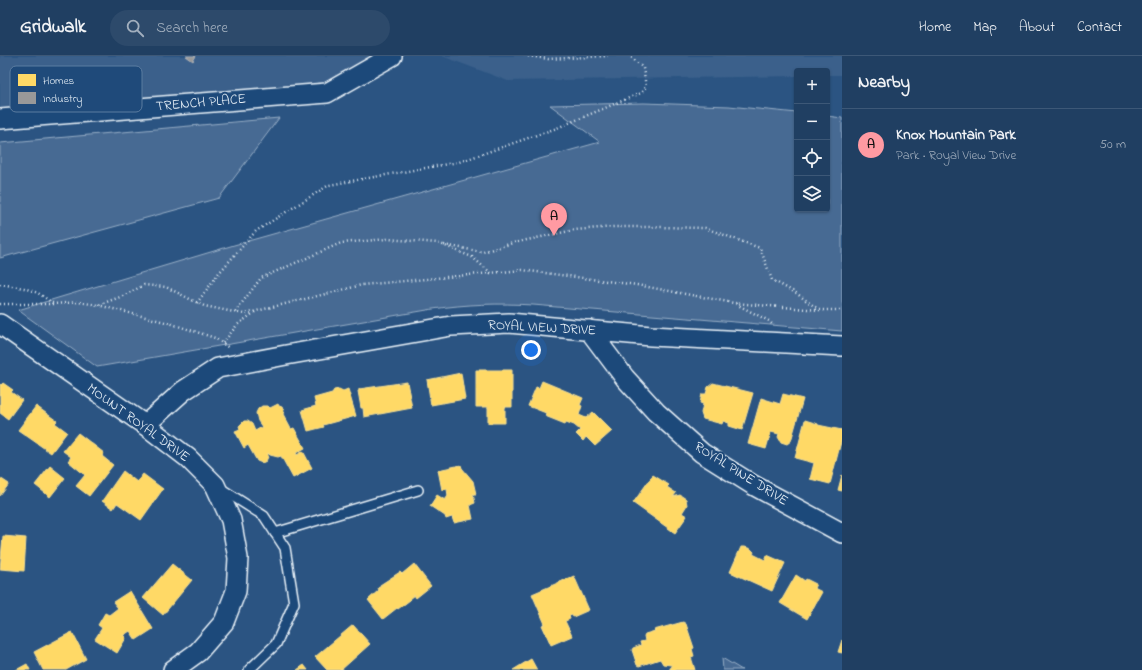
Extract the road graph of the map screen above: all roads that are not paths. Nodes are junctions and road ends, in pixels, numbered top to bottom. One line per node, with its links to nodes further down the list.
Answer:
1 (392, 56): 2 (street, TRENCH PLACE)
2 (142, 108)
3 (88, 112): 4 (street, TRENCH PLACE)
4 (0, 119)
5 (0, 324): 8 (street, MOUNT ROYAL DRIVE)
6 (589, 330): 7 (street, ROYAL VIEW DRIVE); 8 (street, ROYAL VIEW DRIVE); 12 (street, ROYAL PINE DRIVE)
7 (842, 346)
8 (145, 425): 9 (street, MOUNT ROYAL DRIVE)
9 (215, 485): 11 (lane); 13 (street, MOUNT ROYAL DRIVE)
10 (418, 490): 11 (lane)
11 (275, 533): 14 (lane)
12 (842, 533)
13 (173, 670)
14 (249, 670)

